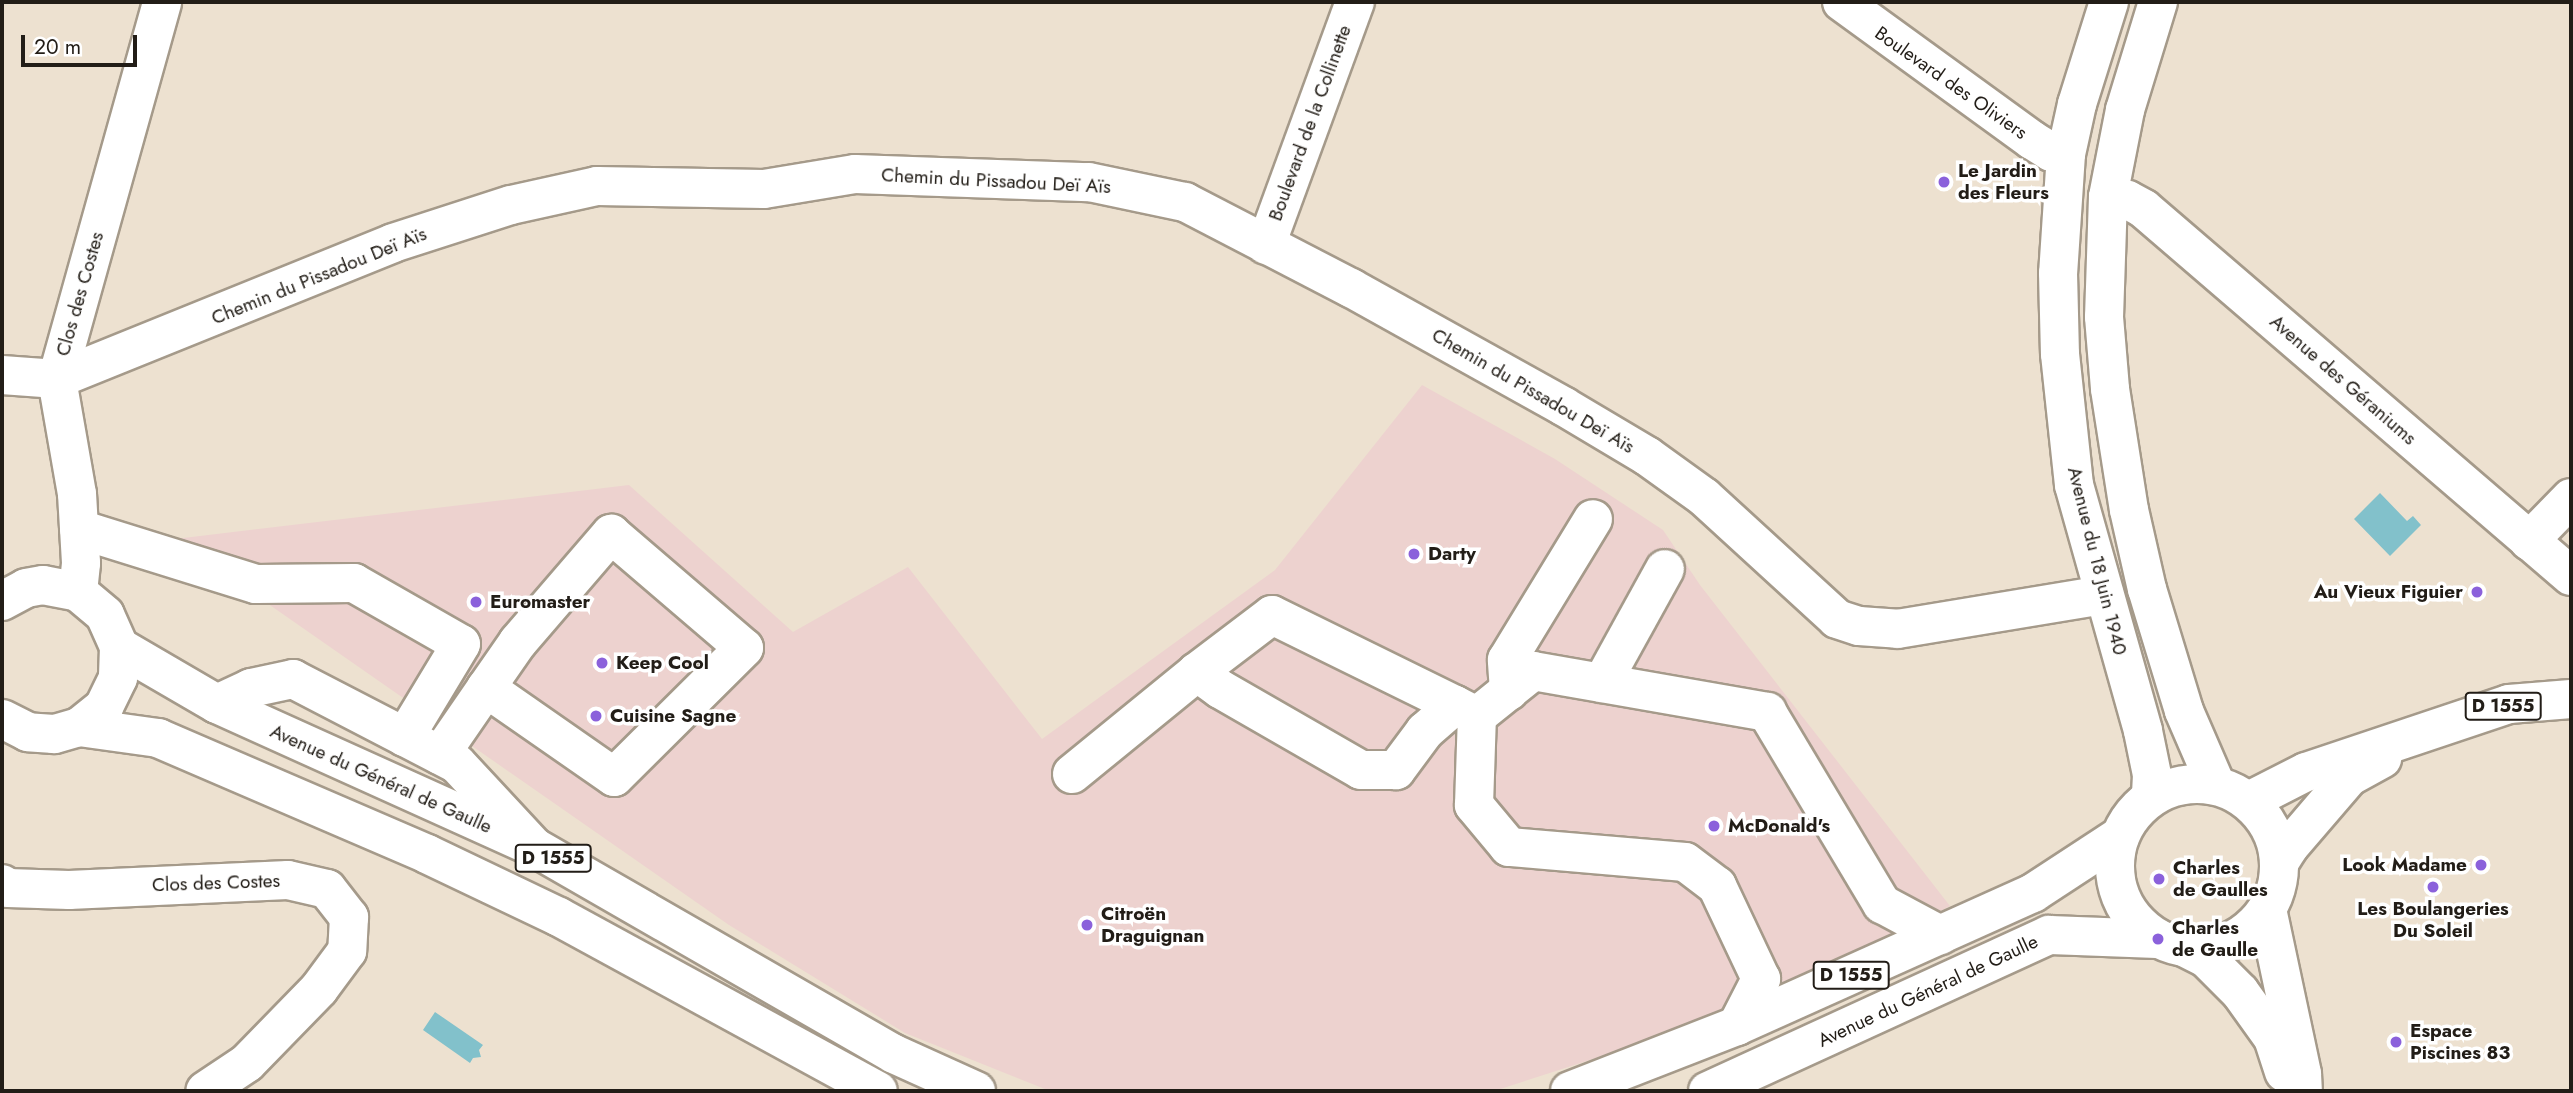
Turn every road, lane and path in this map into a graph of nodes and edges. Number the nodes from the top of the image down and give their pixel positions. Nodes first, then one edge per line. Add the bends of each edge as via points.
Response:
1 (162, 2) edge
2 (1354, 2) edge
3 (1842, 2) edge
4 (2109, 2) edge
5 (2158, 2) edge
6 (2066, 154) junction
7 (2108, 197) junction
8 (1266, 245) junction
9 (2, 375) edge
10 (57, 379) junction
11 (2571, 498) edge
12 (1593, 519) dead end
13 (79, 528) junction
14 (2529, 541) junction
15 (1665, 569) dead end
16 (2571, 576) edge
17 (10, 590) edge
18 (78, 592) junction
19 (2104, 595) junction
20 (119, 646) junction
21 (1197, 672) junction
22 (1602, 684) junction
23 (486, 688) junction
24 (1509, 691) junction
25 (2571, 699) edge
26 (217, 704) junction
27 (1466, 711) junction
28 (3, 723) edge
29 (79, 726) junction
30 (2439, 727) junction
31 (405, 737) junction
32 (440, 755) junction
33 (1072, 774) dead end
34 (2232, 793) junction
35 (2151, 797) junction
36 (2120, 836) junction
37 (534, 847) junction
38 (2279, 863) junction
39 (2, 884) edge
40 (2267, 909) junction
41 (1940, 935) junction
42 (2171, 943) junction
43 (1737, 1026) junction
44 (205, 1091) edge
45 (878, 1091) edge
46 (976, 1091) edge
47 (1570, 1091) edge
48 (1708, 1091) edge
49 (2290, 1091) edge
50 (2303, 1091) edge

1 - 10 street, Clos des Costes
2 - 8 street, Boulevard de la Collinette
3 - 6 street, Boulevard des Oliviers via 2032,140 2051,152
4 - 6 street, Avenue du 18 Juin 1940
5 - 7 street via 2125,110
6 - 19 street, Avenue du 18 Juin 1940 via 2058,273 2060,354 2074,485
7 - 14 street, Avenue des Géraniums via 2129,200 2144,209
7 - 34 street via 2104,317 2129,510 2147,589 2184,710
8 - 10 street, Chemin du Pissadou Deï Aïs via 1185,202 1089,183 855,174 764,189 597,187 511,205 393,243
8 - 19 street, Chemin du Pissadou Deï Aïs via 1422,327 1647,456 1704,497 1836,619 1898,629
9 - 10 street, Chemin du Pissadou Deï Aïs
10 - 13 street, Clos des Costes
11 - 14 street
12 - 24 street via 1507,660
13 - 18 street, Clos des Costes
13 - 31 street via 256,584 354,583 461,644
14 - 16 street, Avenue des Géraniums
15 - 22 street
17 - 18 street via 61,586
18 - 20 street via 105,615
19 - 35 street, Avenue du 18 Juin 1940 via 2143,731 2152,775
20 - 26 street, Avenue du Général de Gaulle / D 1555
20 - 29 street via 118,678 104,707
21 - 27 street via 1272,615
21 - 27 street via 1361,770 1396,770 1425,731
21 - 33 street
22 - 24 street via 1534,671
22 - 41 street via 1767,712 1882,904
23 - 23 street via 518,642 611,534 744,648 614,777
23 - 32 street
24 - 27 street
25 - 30 street, D 1555 via 2509,704
26 - 31 street via 251,688 293,680
26 - 37 street, Avenue du Général de Gaulle / D 1555
27 - 43 street via 1474,805 1509,847 1685,862 1717,886 1761,979
28 - 29 street via 29,733 54,734
29 - 45 street, D 1555 via 158,738 427,855 559,917
30 - 34 street, D 1555
30 - 38 street, D 1555 via 2348,777
31 - 32 street
32 - 37 street via 457,764
34 - 35 street via 2183,785
34 - 38 street via 2270,829
35 - 36 street
36 - 41 street, D 1555 via 2033,893
36 - 42 street via 2115,855 2119,894 2129,912
37 - 46 street, Avenue du Général de Gaulle / D 1555 via 894,1054
38 - 40 street
39 - 44 street, Clos des Costes via 69,890 288,880 327,889 349,917 347,951 319,989 247,1063
40 - 42 street via 2255,924 2231,940 2203,948
40 - 50 street
41 - 43 street, D 1555
42 - 48 street, Avenue du Général de Gaulle / D 1555 via 2049,935
42 - 49 street via 2207,958 2240,992 2273,1038
43 - 47 street, D 1555

